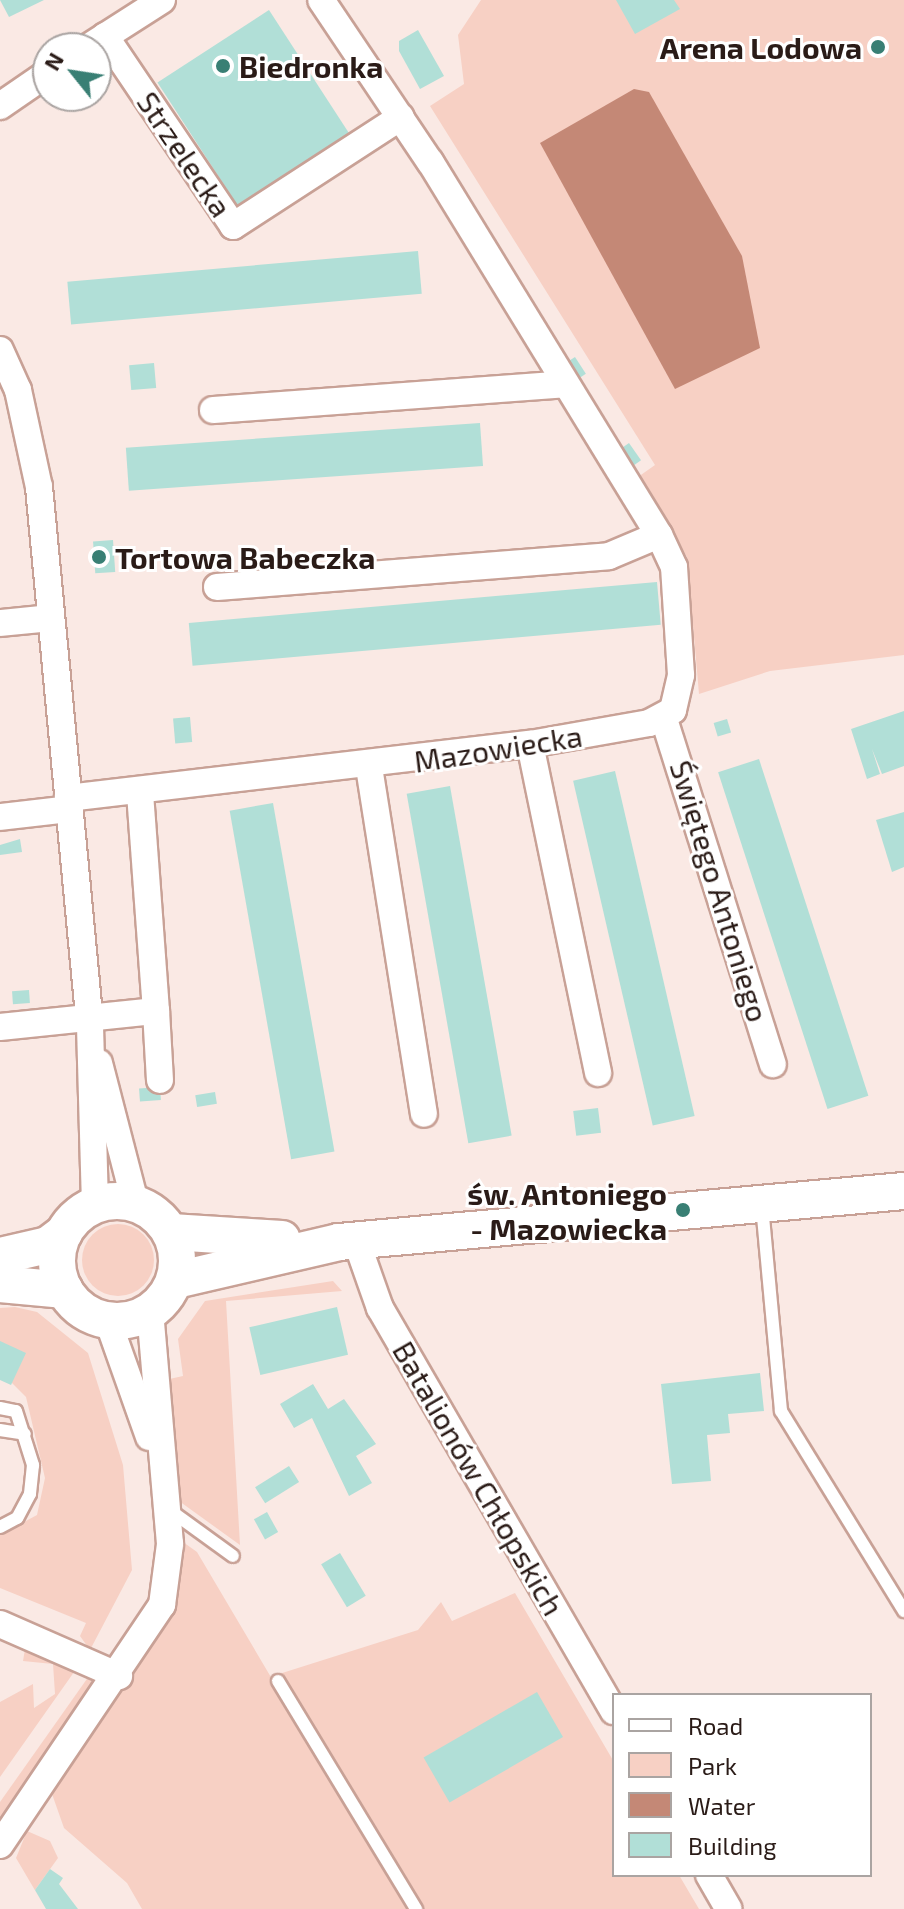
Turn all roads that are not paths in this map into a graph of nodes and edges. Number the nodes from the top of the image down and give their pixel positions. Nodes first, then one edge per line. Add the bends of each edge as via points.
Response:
1 (162, 0) edge
2 (321, 0) edge
3 (112, 32) edge
4 (112, 63) edge
5 (32, 84) edge
6 (0, 106) edge
7 (401, 117) junction
8 (2, 357) edge
9 (565, 384) junction
10 (213, 410) dead end
11 (659, 535) junction
12 (217, 587) dead end
13 (51, 618) junction
14 (0, 623) edge
15 (664, 719) junction
16 (530, 744) junction
17 (369, 767) junction
18 (140, 792) junction
19 (68, 803) junction
20 (0, 817) edge
21 (156, 1011) junction
22 (90, 1021) junction
23 (0, 1027) edge
24 (773, 1064) dead end
25 (598, 1073) dead end
26 (160, 1080) dead end
27 (424, 1114) dead end
28 (904, 1191) edge
29 (135, 1202) junction
30 (762, 1203) junction
31 (95, 1204) junction
32 (171, 1232) junction
33 (64, 1233) junction
34 (348, 1241) junction
35 (0, 1256) edge
36 (176, 1280) junction
37 (0, 1284) edge
38 (65, 1290) junction
39 (150, 1311) junction
40 (108, 1321) junction
41 (0, 1398) edge
42 (0, 1408) edge
43 (16, 1411) junction
44 (0, 1430) edge
45 (25, 1434) junction
46 (160, 1467) junction
47 (165, 1507) junction
48 (0, 1527) edge
49 (233, 1556) dead end
50 (904, 1611) edge
51 (0, 1624) edge
52 (119, 1676) junction
53 (278, 1681) dead end
54 (612, 1708) edge
55 (0, 1845) edge
56 (710, 1877) edge
57 (416, 1909) edge
58 (729, 1909) edge

1 - 3 street, Strzelecka
2 - 7 street
4 - 7 street, Strzelecka via 233,226
5 - 6 street
7 - 9 street
8 - 13 street via 39,487
9 - 10 street
9 - 11 street
11 - 12 street via 609,556
11 - 15 street via 674,567 681,675 673,710
13 - 14 street
13 - 19 street
15 - 16 street, Mazowiecka
15 - 24 street, Świętego Antoniego
16 - 17 street, Mazowiecka
16 - 25 street
17 - 18 street, Mazowiecka
17 - 27 street
18 - 19 street, Mazowiecka
18 - 21 street
19 - 20 street, Mazowiecka
19 - 22 street
21 - 22 street
21 - 26 street
22 - 23 street
22 - 29 street
22 - 31 street
28 - 30 street
29 - 31 street
29 - 32 street
30 - 34 street
30 - 50 lane via 781,1411
31 - 33 street
32 - 34 street
32 - 36 street
33 - 35 street via 48,1245
33 - 38 street via 57,1269
34 - 36 street
34 - 54 street, Batalionów Chłopskich via 380,1308
36 - 39 street
37 - 38 street
38 - 40 street
39 - 40 street
39 - 46 street
40 - 46 street
41 - 43 lane
42 - 43 lane
43 - 45 lane
44 - 45 lane
45 - 48 lane via 30,1494 17,1518
46 - 47 street
47 - 49 lane
47 - 52 street via 169,1574 162,1605
51 - 52 street
52 - 55 street
53 - 57 lane
56 - 58 street

